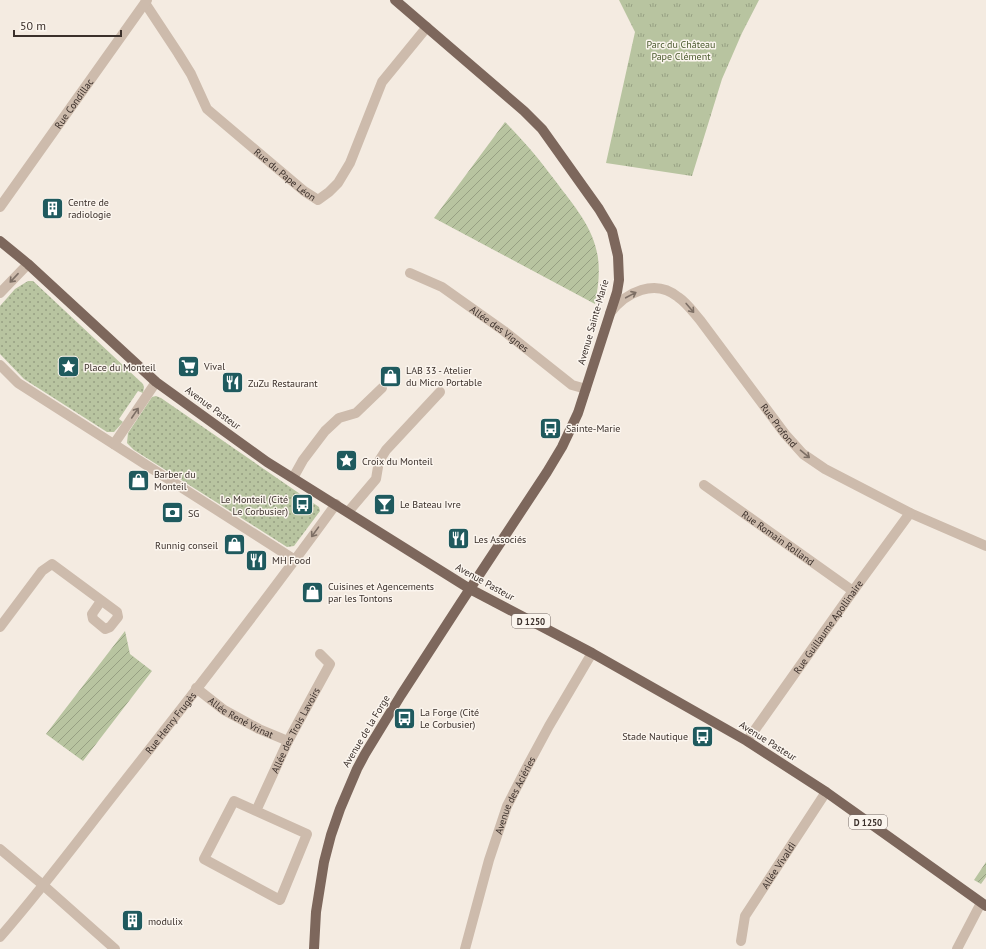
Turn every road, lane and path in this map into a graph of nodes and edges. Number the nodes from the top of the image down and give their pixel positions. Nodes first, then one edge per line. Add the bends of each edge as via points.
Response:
1 (395, 0) edge
2 (146, 2) edge
3 (427, 27) junction
4 (0, 207) edge
5 (0, 241) edge
6 (28, 264) junction
7 (410, 273) dead end
8 (0, 293) edge
9 (610, 313) junction
10 (0, 365) edge
11 (156, 382) junction
12 (382, 388) dead end
13 (586, 389) junction
14 (440, 392) dead end
15 (114, 444) junction
16 (293, 478) junction
17 (704, 485) dead end
18 (336, 504) junction
19 (348, 512) junction
20 (910, 513) junction
21 (986, 546) edge
22 (295, 560) junction
23 (470, 589) junction
24 (853, 591) junction
25 (101, 601) dead end
26 (0, 627) edge
27 (592, 653) junction
28 (320, 654) dead end
29 (196, 688) junction
30 (288, 741) junction
31 (747, 741) junction
32 (826, 792) junction
33 (256, 811) junction
34 (0, 849) edge
35 (43, 885) junction
36 (984, 904) edge
37 (0, 937) edge
38 (741, 941) dead end
39 (115, 949) edge
40 (314, 949) edge
41 (465, 949) edge
42 (957, 949) edge

1 - 3 main road, Avenue Sainte-Marie
2 - 3 street, Rue du Pape Léon via 191,74 207,109 318,200 338,183 350,163 382,82
2 - 4 street, Rue Condillac
3 - 9 main road, Avenue Sainte-Marie via 542,129 599,209 612,231 618,256 619,280
5 - 6 main road, Avenue Pasteur / D 1250
6 -> 8 street
6 - 11 main road, Avenue Pasteur / D 1250
7 - 13 street, Allée des Vignes via 442,287 504,331 572,385
9 - 13 main road, Avenue Sainte-Marie
9 -> 20 street, Rue Profond via 626,297 645,289 664,289 678,296 700,320 785,434 804,454 825,469
10 - 15 street via 18,383
15 -> 11 street
11 - 16 main road, Avenue Pasteur / D 1250
12 - 16 street via 356,413 339,418 325,431
13 - 23 main road, Avenue Sainte-Marie via 578,413 555,460
14 - 19 street via 386,450 379,461 376,479
15 - 22 street
16 - 18 main road, Avenue Pasteur / D 1250
17 - 24 street, Rue Romain Rolland
18 - 19 main road, Avenue Pasteur / D 1250
18 -> 22 street, Rue Henry Frugès
19 - 23 main road, Avenue Pasteur / D 1250
20 - 21 street, Rue Profond
20 - 24 street, Rue Guillaume Apollinaire
22 - 29 street, Rue Henry Frugès
23 - 27 main road, Avenue Pasteur / D 1250
23 - 40 main road, Avenue de la Forge via 365,754 350,784 324,862 316,912
24 - 31 street, Rue Guillaume Apollinaire
25 - 26 street via 52,564 42,571
27 - 31 main road, Avenue Pasteur / D 1250
27 - 41 street, Avenue des Aciéries via 549,726 507,806 489,860
28 - 30 street, Allée des Trois Lavoirs via 330,664
29 - 30 street, Allée René Vrinat via 224,710 259,730
29 - 35 street, Rue Henry Frugès
30 - 33 street, Allée des Trois Lavoirs
31 - 32 main road, Avenue Pasteur / D 1250
32 - 36 main road, Avenue Pasteur / D 1250
32 - 38 street, Allée Vivaldi via 745,916
33 - 33 street via 307,834 280,900 204,859 234,801
34 - 35 street
35 - 37 street, Rue Henry Frugès
35 - 39 street
36 - 42 street

